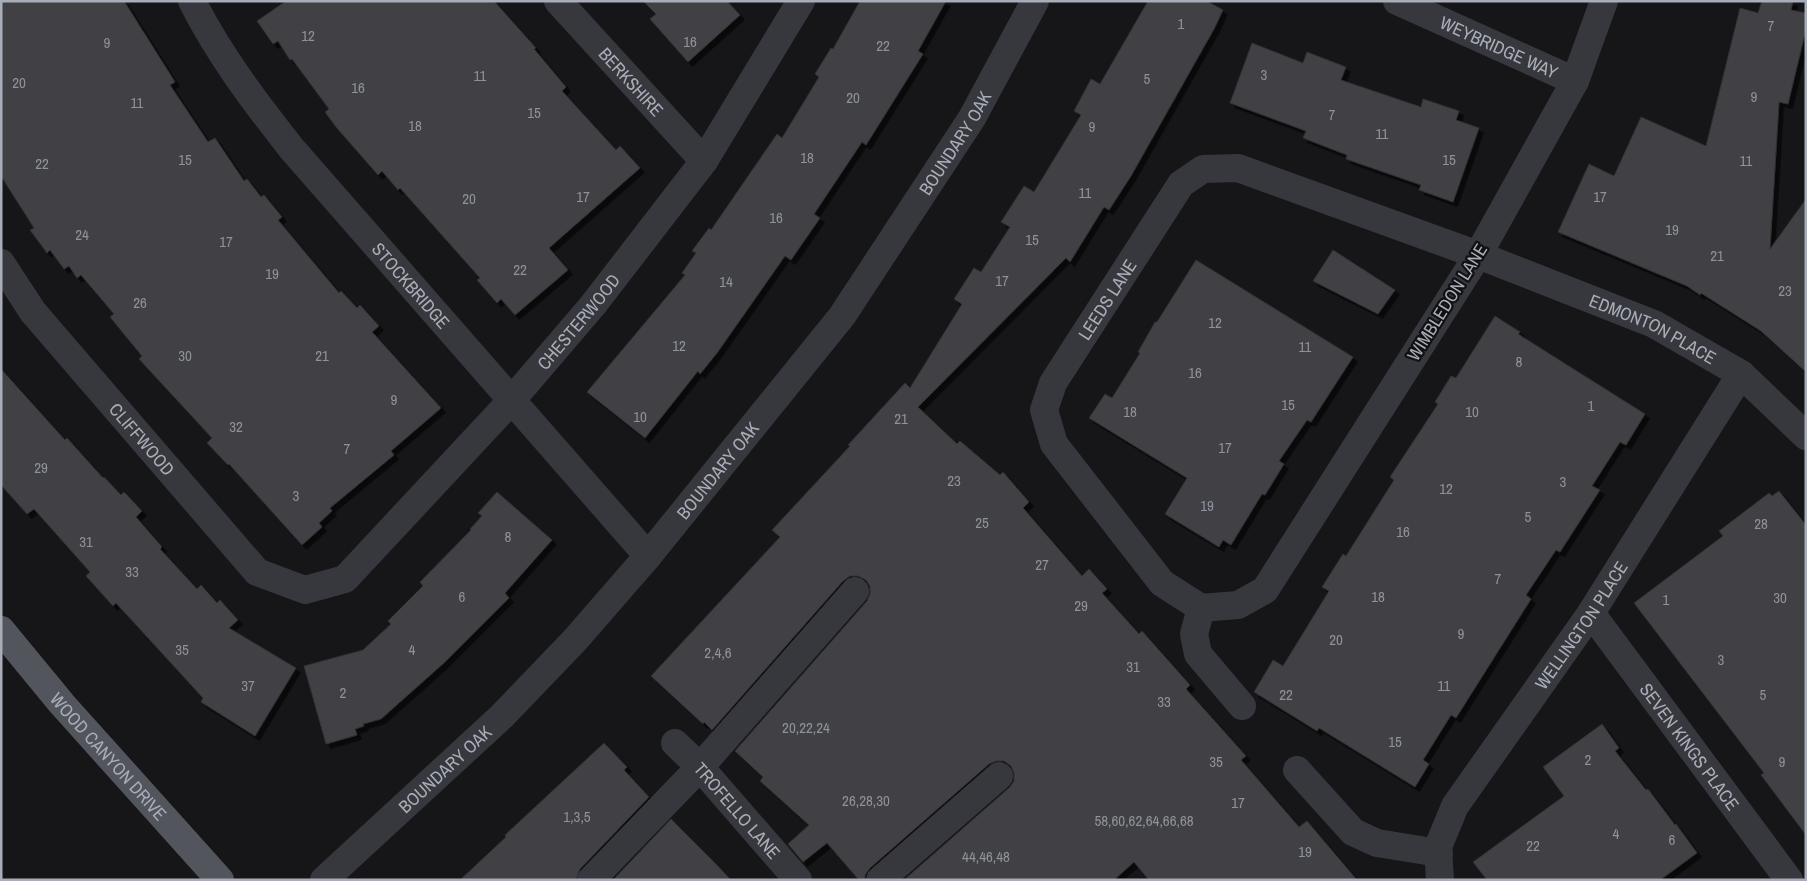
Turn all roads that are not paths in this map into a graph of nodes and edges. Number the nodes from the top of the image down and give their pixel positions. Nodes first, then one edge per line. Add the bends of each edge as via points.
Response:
1 (192, 1) edge
2 (558, 1) edge
3 (801, 1) edge
4 (1035, 1) edge
5 (1397, 1) edge
6 (1604, 1) edge
7 (1575, 81) junction
8 (704, 161) junction
9 (1478, 255) junction
10 (1, 263) edge
11 (1741, 374) junction
12 (510, 400) junction
13 (1806, 436) edge
14 (648, 556) junction
15 (305, 590) joint
16 (855, 591) dead end
17 (1201, 608) junction
18 (1591, 613) junction
19 (1, 630) edge
20 (1242, 706) dead end
21 (675, 743) dead end
22 (700, 767) junction
23 (1297, 770) dead end
24 (999, 776) dead end
25 (1439, 853) junction
26 (220, 880) edge
27 (324, 880) edge
28 (591, 880) edge
29 (798, 880) edge
30 (880, 880) edge
31 (1440, 880) edge
32 (1788, 880) edge

1 - 12 street, STOCKBRIDGE via 205,28 243,87 292,149
2 - 8 street, BERKSHIRE
3 - 8 street, CHESTERWOOD
4 - 14 street, BOUNDARY OAK via 972,118 842,316
5 - 7 street, WEYBRIDGE WAY
6 - 7 street, WIMBLEDON LANE
7 - 9 street, WIMBLEDON LANE
8 - 12 street, CHESTERWOOD via 593,305
9 - 11 street, EDMONTON PLACE via 1654,324
9 - 17 street, WIMBLEDON LANE via 1265,590 1238,605
9 - 17 street, LEEDS LANE via 1238,168 1203,170 1181,184 1053,383 1044,410 1054,444 1162,583
10 - 15 street, CLIFFWOOD via 33,312 257,572
11 - 13 street, EDMONTON PLACE
11 - 18 street, WELLINGTON PLACE
12 - 14 street, STOCKBRIDGE
12 - 15 street, CHESTERWOOD via 345,579
14 - 27 street, BOUNDARY OAK via 575,640 502,716
16 - 22 street
17 - 20 street via 1194,634 1198,654
18 - 25 street, WELLINGTON PLACE via 1455,806 1438,847
18 - 32 street, SEVEN KINGS PLACE
19 - 26 main road, WOOD CANYON DRIVE via 62,704
21 - 22 street, TROFELLO LANE
22 - 28 street
22 - 29 street, TROFELLO LANE
23 - 25 street via 1353,832 1377,843
24 - 30 street
25 - 31 street, WELLINGTON PLACE

